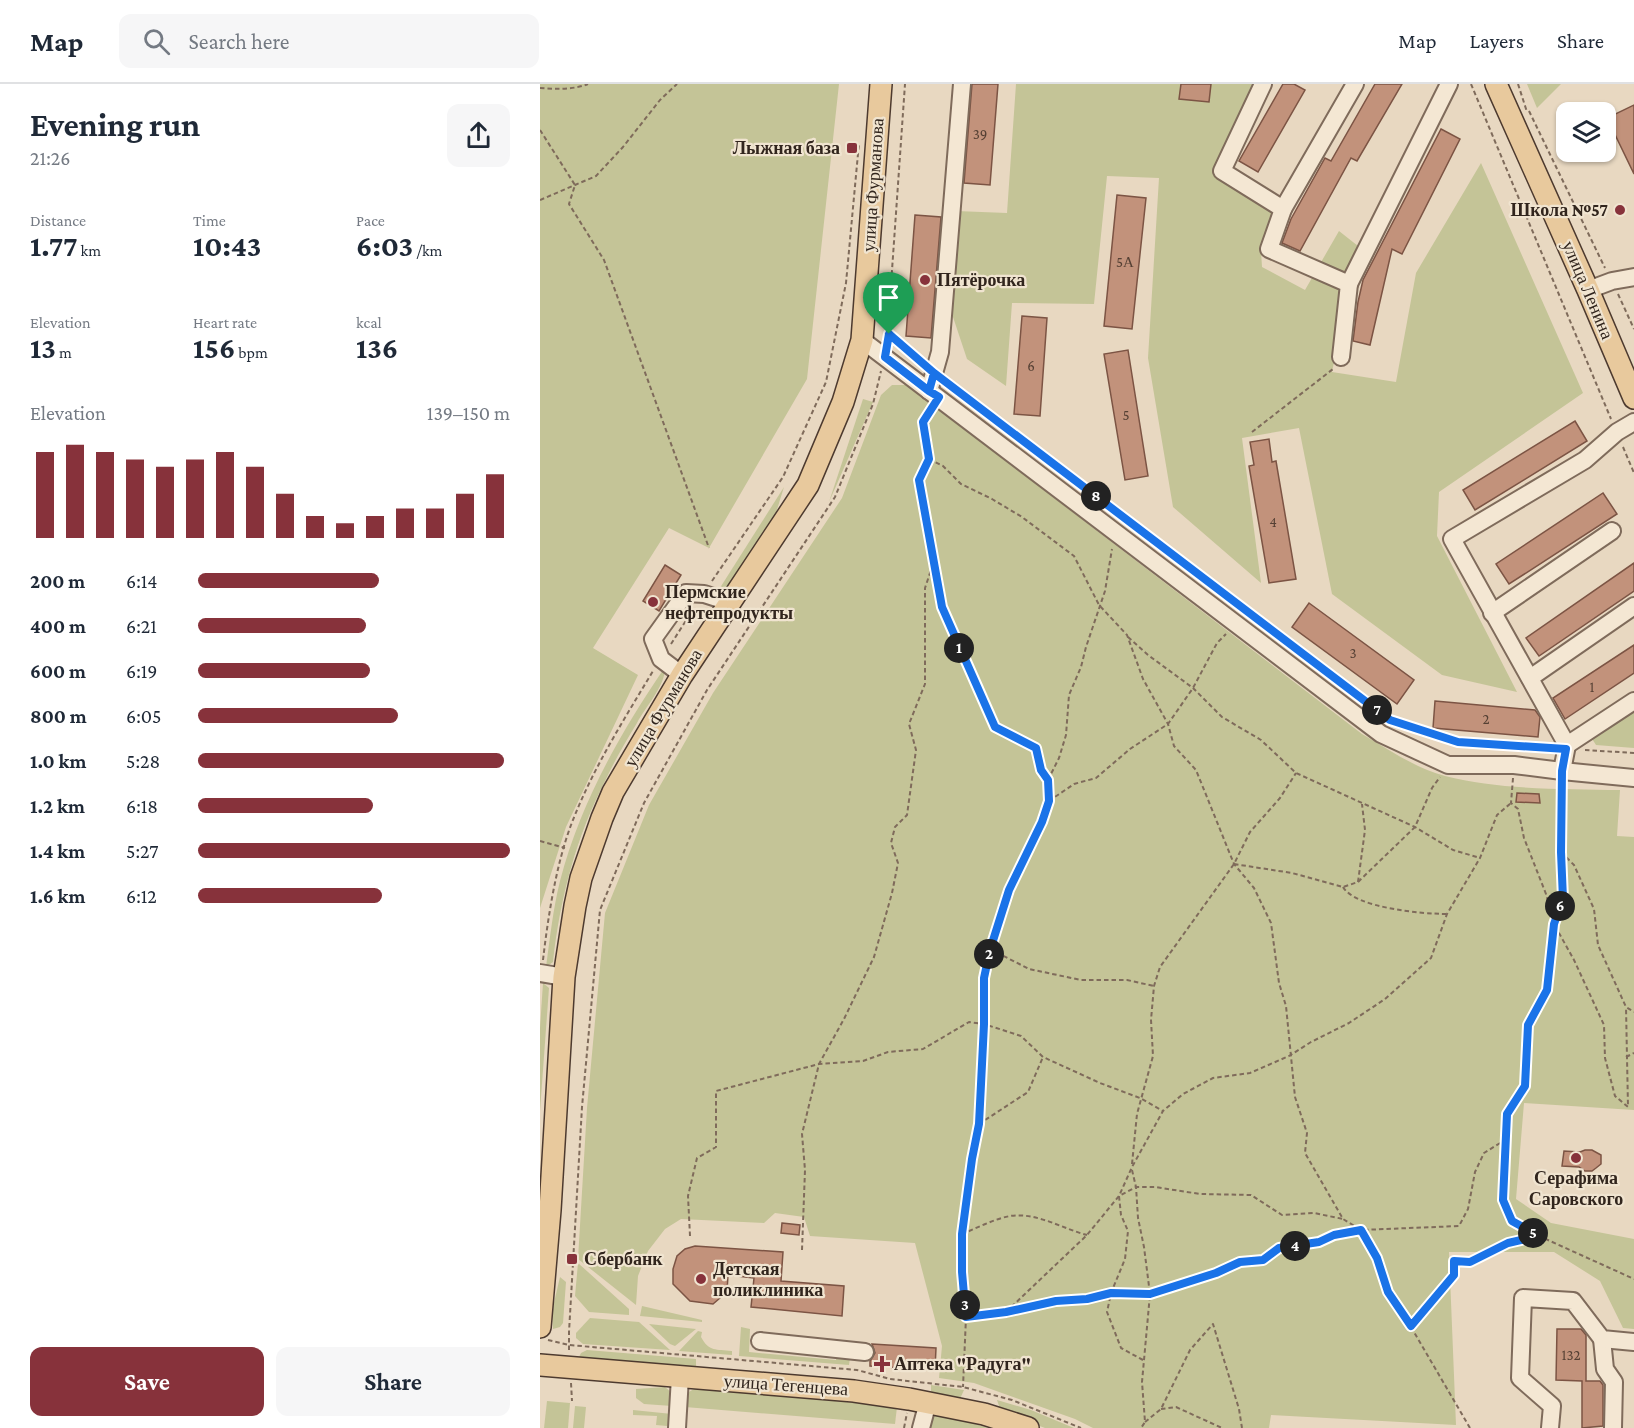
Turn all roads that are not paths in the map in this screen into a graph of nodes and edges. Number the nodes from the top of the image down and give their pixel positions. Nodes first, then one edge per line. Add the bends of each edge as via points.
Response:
1 (881, 84) edge
2 (962, 84) edge
3 (1263, 84) edge
4 (1354, 84) edge
5 (1449, 84) edge
6 (1496, 84) edge
7 (1283, 209) junction
8 (1634, 277) edge
9 (1349, 284) junction
10 (1588, 290) junction
11 (862, 340) junction
12 (1338, 362) road end
13 (934, 394) junction
14 (1634, 398) edge
15 (1634, 422) edge
16 (1612, 531) dead end
17 (729, 602) junction
18 (1634, 606) edge
19 (1492, 612) junction
20 (682, 675) junction
21 (1530, 678) junction
22 (1634, 701) edge
23 (1567, 747) junction
24 (1562, 771) junction
25 (1634, 778) edge
26 (541, 973) edge
27 (564, 977) junction
28 (545, 1210) edge
29 (540, 1327) edge
30 (1602, 1339) junction
31 (759, 1341) dead end
32 (1634, 1342) edge
33 (865, 1352) dead end
34 (540, 1365) edge
35 (680, 1377) junction
36 (928, 1402) junction
37 (677, 1428) edge
38 (921, 1428) edge
39 (1028, 1428) edge
40 (1550, 1428) edge
41 (1613, 1428) edge

1 - 11 main road, улица Фурманова
2 - 13 street
3 - 7 street via 1222,171
4 - 7 street
5 - 9 street
6 - 10 main road, улица Ленина
7 - 9 street via 1269,249
8 - 10 street
9 - 12 street
10 - 14 main road, улица Ленина
11 - 13 street
11 - 17 main road, улица Фурманова via 843,402 808,485
13 - 24 street via 1381,734 1448,765 1514,765
15 - 19 street via 1586,459 1452,539
16 - 19 street
17 - 20 main road, улица Фурманова
17 - 20 street via 686,593 653,639 661,659
18 - 21 street
19 - 21 street
20 - 27 main road, улица Фурманова via 613,792 602,818 574,906
21 - 23 street
22 - 23 street
23 - 24 street
24 - 25 street
26 - 27 street
27 - 28 main road, улица Фурманова
28 - 29 main road, улица Фурманова
30 - 32 street
30 - 40 street via 1573,1301 1523,1298 1520,1378 1552,1406
30 - 41 street via 1605,1369 1614,1382
31 - 33 street
34 - 35 main road, улица Тегенцева
35 - 36 main road, улица Тегенцева via 854,1391
35 - 37 street
36 - 38 street
36 - 39 main road, улица Тегенцева

